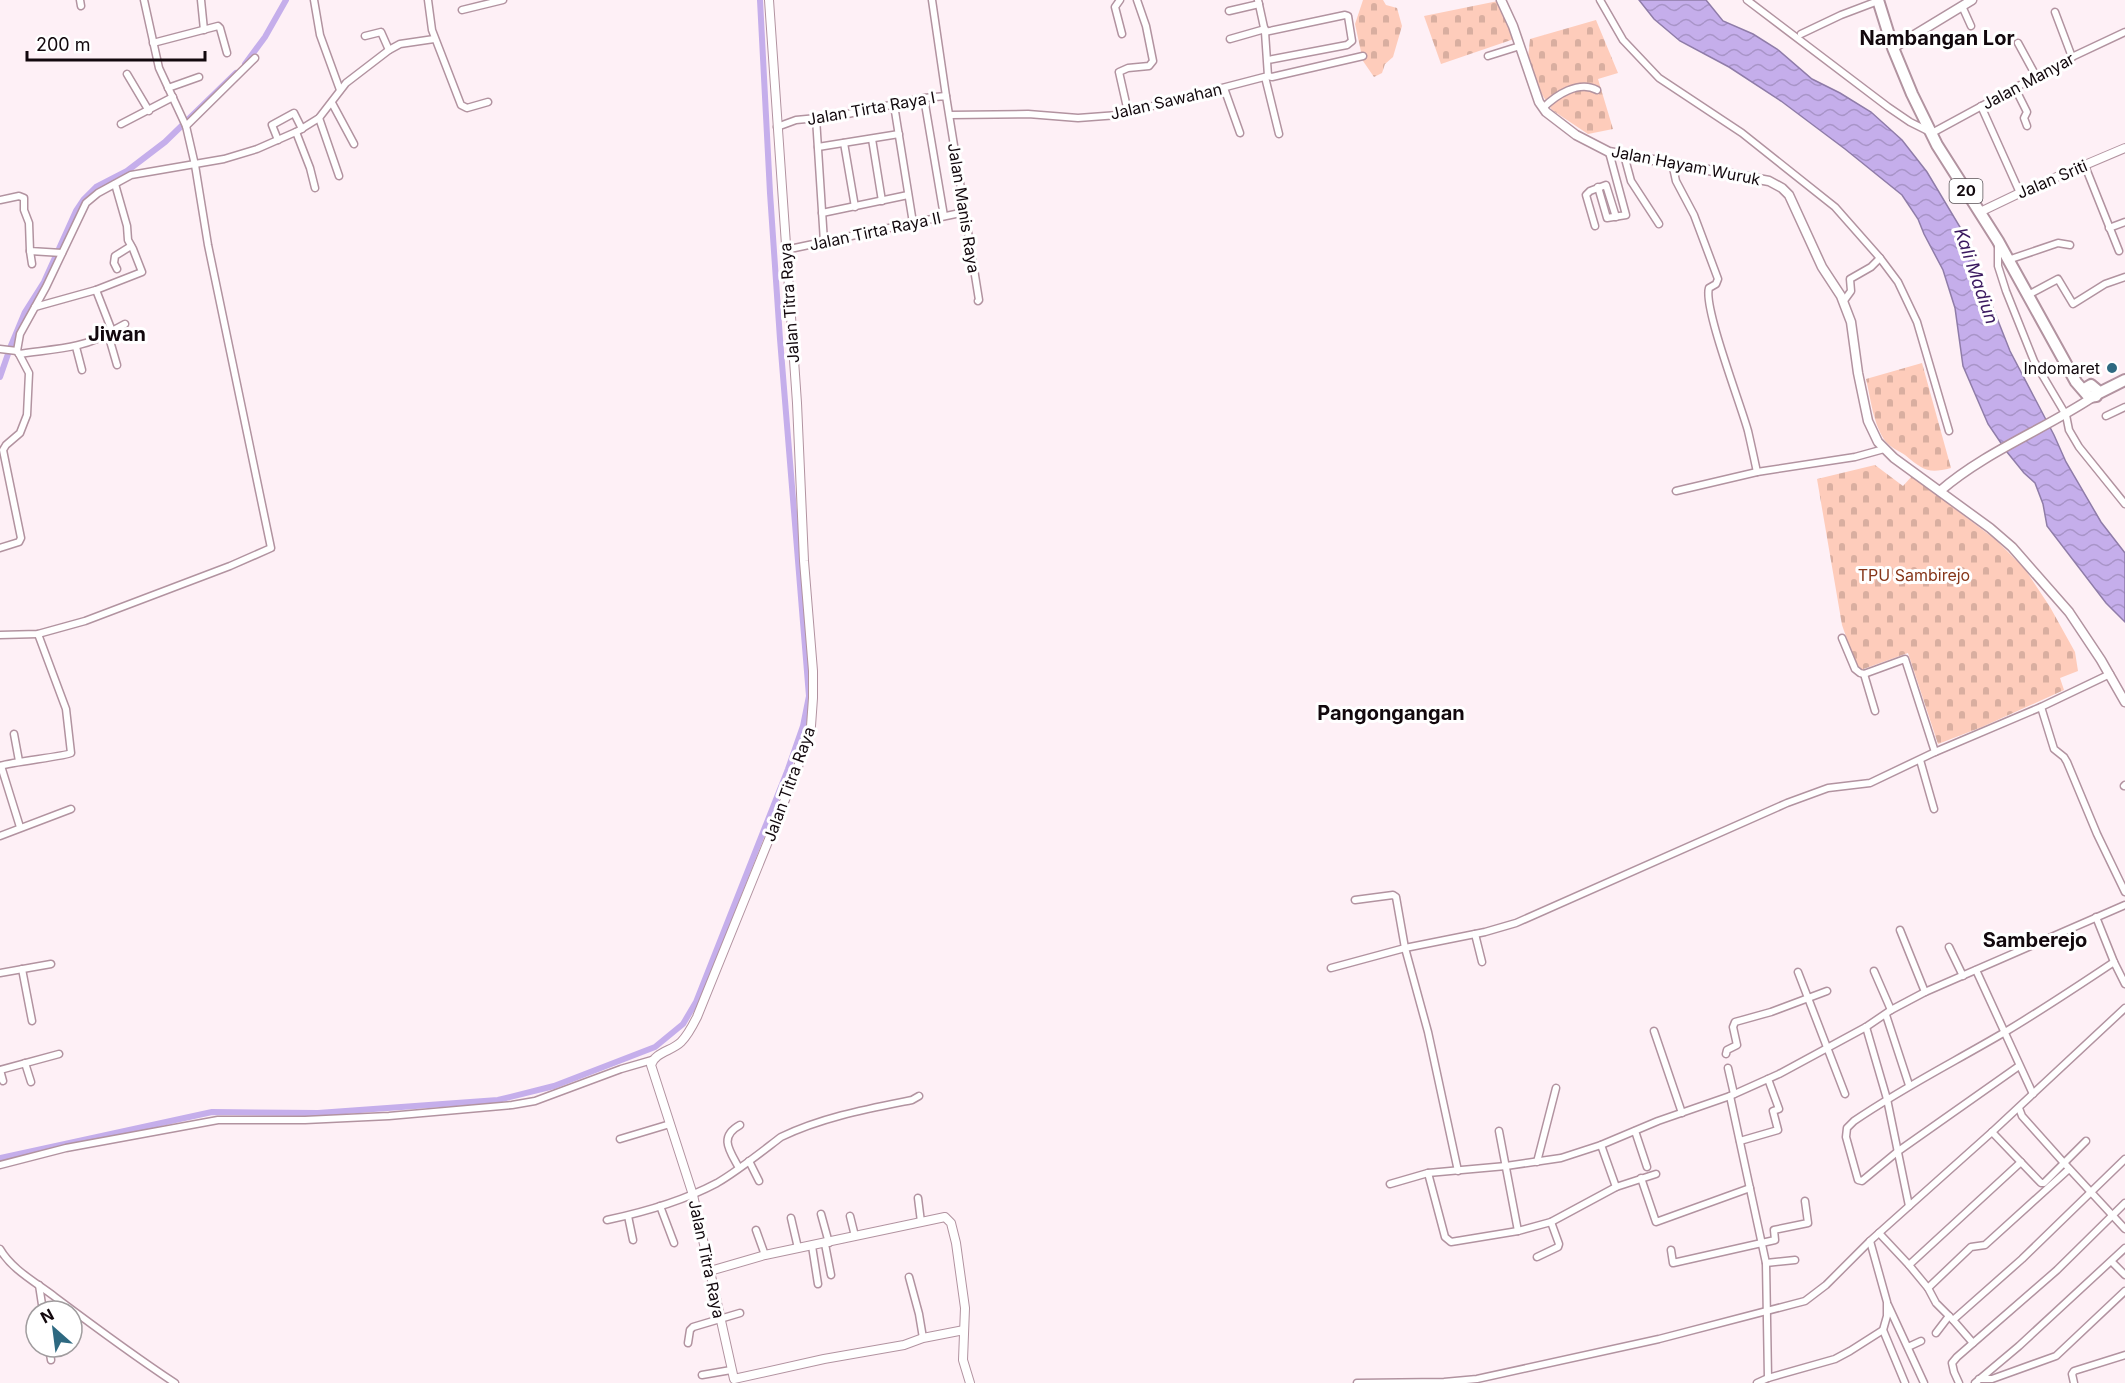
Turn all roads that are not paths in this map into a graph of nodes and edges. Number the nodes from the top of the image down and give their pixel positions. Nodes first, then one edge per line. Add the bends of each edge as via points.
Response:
1 (144, 0) edge
2 (201, 0) edge
3 (314, 0) edge
4 (428, 0) edge
5 (503, 0) edge
6 (769, 0) edge
7 (933, 0) edge
8 (1120, 0) edge
9 (1137, 0) edge
10 (1501, 0) edge
11 (1600, 0) edge
12 (1747, 0) edge
13 (1878, 1) edge
14 (1259, 2) edge
15 (1968, 2) edge
16 (462, 10) dead end
17 (1229, 11) dead end
18 (2055, 12) dead end
19 (1971, 26) dead end
20 (204, 30) junction
21 (1265, 30) junction
22 (2125, 32) edge
23 (1122, 34) dead end
24 (1801, 34) dead end
25 (365, 36) dead end
26 (434, 39) junction
27 (1230, 39) dead end
28 (153, 43) junction
29 (2018, 43) dead end
30 (1520, 46) junction
31 (1893, 48) junction
32 (388, 50) junction
33 (227, 53) dead end
34 (1363, 56) dead end
35 (1488, 56) dead end
36 (2072, 57) junction
37 (255, 58) dead end
38 (1268, 60) junction
39 (127, 74) dead end
40 (1267, 76) junction
41 (2036, 76) junction
42 (199, 77) dead end
43 (168, 88) junction
44 (1224, 88) junction
45 (2014, 88) junction
46 (340, 90) junction
47 (1598, 90) dead end
48 (946, 96) junction
49 (173, 98) junction
50 (924, 98) junction
51 (488, 102) dead end
52 (332, 103) junction
53 (894, 105) junction
54 (1981, 106) junction
55 (1543, 108) junction
56 (149, 111) junction
57 (1128, 112) junction
58 (950, 115) junction
59 (319, 118) junction
60 (816, 118) junction
61 (121, 124) dead end
62 (185, 125) junction
63 (2027, 126) dead end
64 (777, 127) junction
65 (299, 130) junction
66 (1240, 133) dead end
67 (1932, 133) junction
68 (899, 134) junction
69 (1279, 134) dead end
70 (872, 139) junction
71 (279, 140) junction
72 (844, 143) junction
73 (354, 144) dead end
74 (818, 147) junction
75 (2125, 148) edge
76 (1609, 152) junction
77 (1624, 155) junction
78 (1672, 163) junction
79 (195, 165) junction
80 (2085, 166) junction
81 (339, 176) dead end
82 (1617, 181) junction
83 (115, 184) junction
84 (1606, 185) junction
85 (315, 188) dead end
86 (1598, 188) junction
87 (2020, 193) junction
88 (908, 195) junction
89 (1622, 198) junction
90 (0, 200) edge
91 (882, 201) junction
92 (1611, 201) junction
93 (1602, 203) junction
94 (855, 207) junction
95 (964, 212) junction
96 (1980, 212) junction
97 (822, 213) junction
98 (944, 216) junction
99 (1616, 218) junction
100 (2125, 222) edge
101 (913, 223) junction
102 (1659, 224) dead end
103 (1595, 226) dead end
104 (2109, 228) junction
105 (1998, 241) junction
106 (824, 242) junction
107 (2070, 245) dead end
108 (131, 246) junction
109 (785, 250) junction
110 (2119, 251) dead end
111 (30, 252) junction
112 (62, 253) junction
113 (1880, 258) junction
114 (2008, 260) junction
115 (32, 264) dead end
116 (117, 269) dead end
117 (2125, 278) edge
118 (96, 290) junction
119 (2028, 295) junction
120 (978, 302) dead end
121 (1844, 302) junction
122 (35, 307) junction
123 (125, 324) dead end
124 (110, 333) junction
125 (76, 347) junction
126 (0, 349) edge
127 (18, 353) junction
128 (117, 365) dead end
129 (82, 370) dead end
130 (2125, 378) edge
131 (2092, 392) junction
132 (2125, 407) edge
133 (2063, 415) junction
134 (2106, 416) dead end
135 (1949, 431) dead end
136 (1884, 449) junction
137 (1757, 472) junction
138 (1676, 491) dead end
139 (1940, 491) junction
140 (2125, 504) edge
141 (0, 548) edge
142 (0, 634) edge
143 (38, 634) junction
144 (1842, 638) dead end
145 (1864, 674) junction
146 (2110, 674) junction
147 (2125, 702) edge
148 (2041, 707) junction
149 (1875, 711) dead end
150 (14, 734) dead end
151 (1935, 752) junction
152 (1920, 759) junction
153 (19, 761) junction
154 (0, 766) edge
155 (71, 809) dead end
156 (1934, 809) dead end
157 (20, 827) junction
158 (0, 836) edge
159 (2125, 892) edge
160 (1354, 900) dead end
161 (2125, 905) edge
162 (2096, 917) junction
163 (1900, 930) dead end
164 (1475, 934) junction
165 (1949, 947) dead end
166 (1405, 948) junction
167 (2114, 962) junction
168 (1482, 963) dead end
169 (51, 964) dead end
170 (1330, 968) dead end
171 (22, 969) junction
172 (1976, 970) junction
173 (1874, 971) dead end
174 (1798, 972) dead end
175 (0, 973) edge
176 (1963, 976) junction
177 (2125, 984) edge
178 (1827, 991) dead end
179 (1925, 992) junction
180 (1808, 999) junction
181 (2125, 1008) edge
182 (1888, 1012) junction
183 (32, 1022) dead end
184 (1866, 1027) junction
185 (1654, 1032) dead end
186 (2004, 1032) junction
187 (1829, 1047) junction
188 (59, 1054) dead end
189 (1726, 1054) dead end
190 (652, 1060) junction
191 (25, 1063) junction
192 (2019, 1066) junction
193 (1728, 1068) dead end
194 (0, 1070) edge
195 (1768, 1078) junction
196 (3, 1081) dead end
197 (31, 1082) dead end
198 (1909, 1084) junction
199 (1556, 1088) dead end
200 (1845, 1094) dead end
201 (2033, 1094) junction
202 (1732, 1095) junction
203 (919, 1096) dead end
204 (1887, 1099) junction
205 (2019, 1108) junction
206 (1682, 1113) junction
207 (670, 1124) junction
208 (740, 1125) dead end
209 (1499, 1131) dead end
210 (1635, 1131) junction
211 (1992, 1132) junction
212 (620, 1139) dead end
213 (2086, 1140) dead end
214 (1740, 1142) junction
215 (1601, 1145) junction
216 (1898, 1152) junction
217 (2125, 1159) edge
218 (749, 1161) junction
219 (1536, 1162) junction
220 (2021, 1162) junction
221 (2064, 1164) junction
222 (0, 1165) edge
223 (1506, 1166) junction
224 (1647, 1167) dead end
225 (739, 1168) junction
226 (2069, 1169) junction
227 (1458, 1171) junction
228 (1428, 1173) junction
229 (1656, 1174) dead end
230 (1641, 1178) junction
231 (759, 1181) dead end
232 (1390, 1184) dead end
233 (1616, 1187) junction
234 (1750, 1188) junction
235 (2091, 1190) junction
236 (693, 1195) junction
237 (918, 1198) dead end
238 (1805, 1201) dead end
239 (2125, 1203) edge
240 (660, 1206) junction
241 (1909, 1206) junction
242 (820, 1214) dead end
243 (2112, 1215) junction
244 (627, 1216) junction
245 (850, 1216) dead end
246 (791, 1218) dead end
247 (607, 1220) dead end
248 (921, 1222) junction
249 (1551, 1222) junction
250 (2125, 1229) edge
251 (756, 1230) dead end
252 (1518, 1231) junction
253 (1879, 1233) junction
254 (855, 1236) junction
255 (633, 1240) dead end
256 (1870, 1241) junction
257 (1762, 1242) junction
258 (674, 1243) dead end
259 (827, 1243) junction
260 (812, 1246) junction
261 (798, 1248) junction
262 (2125, 1248) edge
263 (0, 1250) edge
264 (1671, 1250) dead end
265 (765, 1255) junction
266 (1537, 1257) dead end
267 (1795, 1260) dead end
268 (2112, 1262) junction
269 (1766, 1263) junction
270 (1909, 1265) junction
271 (710, 1272) junction
272 (831, 1275) dead end
273 (2125, 1275) edge
274 (909, 1277) dead end
275 (818, 1284) dead end
276 (39, 1285) junction
277 (1928, 1288) junction
278 (2125, 1291) edge
279 (42, 1299) edge
280 (1887, 1302) junction
281 (1767, 1312) junction
282 (740, 1313) dead end
283 (1951, 1318) junction
284 (720, 1320) junction
285 (964, 1330) junction
286 (1882, 1330) junction
287 (1936, 1333) dead end
288 (922, 1338) junction
289 (1921, 1341) dead end
290 (688, 1343) dead end
291 (1972, 1343) junction
292 (1908, 1347) junction
293 (2125, 1355) edge
294 (731, 1370) junction
295 (702, 1375) dead end
296 (1768, 1378) junction
297 (734, 1381) edge
298 (1977, 1381) edge
299 (175, 1383) edge
300 (970, 1383) edge
301 (1357, 1383) edge
302 (1757, 1383) edge
303 (1905, 1383) edge
304 (1924, 1383) edge
305 (1959, 1383) edge
306 (2074, 1383) edge

1 - 28 street
2 - 20 street
3 - 46 street via 320,35
4 - 26 street
5 - 16 street
6 - 64 street, Jalan Titra Raya
7 - 48 street
8 - 23 street via 1115,6
9 - 57 street via 1153,61 1149,66 1119,72
10 - 30 main road, Jalan Hayam Wuruk
11 - 113 street via 1623,40 1659,78 1742,133 1835,207
12 - 67 street via 1888,107
13 - 24 street
13 - 31 highway, 20
14 - 17 street
14 - 21 street
15 - 19 street
15 - 31 main road
18 - 36 street
20 - 28 street
20 - 33 street via 220,27
21 - 27 street
21 - 38 street
21 - 38 street via 1345,15 1352,41
22 - 36 street, Jalan Manyar
25 - 32 street via 381,32
26 - 32 street via 400,44
26 - 51 street via 461,105 467,108
28 - 43 street
29 - 41 street
30 - 35 street
30 - 55 main road, Jalan Hayam Wuruk
31 - 67 highway, 20
32 - 46 street
34 - 40 street, Jalan Sawahan
36 - 41 street, Jalan Manyar
37 - 62 street
38 - 40 street
39 - 56 street
40 - 44 street, Jalan Sawahan
40 - 69 street
41 - 45 street, Jalan Manyar
42 - 43 street
43 - 49 street
44 - 57 street, Jalan Sawahan
44 - 66 street
45 - 54 street, Jalan Manyar
45 - 63 street via 2027,113
46 - 52 street
47 - 55 street via 1584,85 1563,93
48 - 50 street, Jalan Tirta Raya I
48 - 58 street, Jalan Tirta Raya I
49 - 56 street
49 - 62 street
50 - 53 street, Jalan Tirta Raya I
50 - 98 street
52 - 59 street
52 - 73 street
53 - 60 street, Jalan Tirta Raya I
53 - 68 street
54 - 67 street, Jalan Manyar
54 - 87 street
55 - 76 main road, Jalan Hayam Wuruk via 1576,135
56 - 61 street
57 - 58 street, Jalan Sawahan via 1077,118
58 - 95 street, Jalan Manis Raya
59 - 65 street
59 - 81 street
60 - 64 street, Jalan Tirta Raya I
60 - 74 street
62 - 79 street
64 - 109 street, Jalan Titra Raya
65 - 71 street
65 - 71 street via 294,113 272,125
65 - 85 street
67 - 96 highway, 20
68 - 70 street
68 - 88 street
70 - 72 street
70 - 91 street
71 - 79 street
72 - 74 street
72 - 94 street
74 - 97 street
75 - 80 street, Jalan Sriti
76 - 77 main road, Jalan Hayam Wuruk
76 - 82 street
77 - 78 main road, Jalan Hayam Wuruk
77 - 102 street via 1631,181
78 - 121 main road, Jalan Hayam Wuruk via 1760,179 1782,188 1794,203 1822,267
78 - 137 street via 1718,279 1708,293
79 - 83 street via 136,174
79 - 143 street via 271,548 85,621
80 - 87 street, Jalan Sriti
80 - 104 street
82 - 84 street
82 - 89 street
83 - 108 street
83 - 112 street via 86,203
84 - 86 street
84 - 92 street
86 - 93 street
86 - 103 street via 1586,195
87 - 96 street, Jalan Sriti
88 - 91 street
88 - 101 street
89 - 92 street
89 - 99 street via 1626,214
90 - 111 street via 24,198
91 - 94 street
92 - 93 street
92 - 99 street
93 - 99 street via 1607,218
94 - 97 street
95 - 98 street, Jalan Tirta Raya II
95 - 120 street, Jalan Manis Raya
96 - 105 highway, 20
97 - 106 street
98 - 101 street, Jalan Tirta Raya II
100 - 104 street
101 - 106 street, Jalan Tirta Raya II
104 - 110 street
105 - 114 highway, 20
105 - 133 street via 1998,266 2026,345
106 - 109 street, Jalan Tirta Raya II
107 - 114 street via 2058,243
108 - 116 street via 115,256
108 - 118 street via 142,272
109 - 190 street, Jalan Titra Raya via 813,671 811,726 698,1017 682,1041
111 - 112 street
111 - 115 street
112 - 122 street
113 - 121 street via 1850,279 1851,291
113 - 135 street via 1898,282 1917,322
114 - 119 highway, 20
117 - 119 street via 2105,284 2073,304 2058,279
118 - 122 street
118 - 124 street
119 - 131 highway, 20 via 2072,374
121 - 136 main road, Jalan Hayam Wuruk via 1868,421
122 - 127 street via 20,334
123 - 124 street
124 - 125 street
124 - 128 street
125 - 127 street
125 - 129 street
126 - 127 street
127 - 141 street via 28,373 27,416 20,433 3,450 21,538
130 - 131 highway
131 - 133 main road
132 - 134 street
133 - 139 main road via 1959,474
133 - 140 street via 2079,447
136 - 137 street
136 - 139 main road, Jalan Hayam Wuruk
137 - 138 street
139 - 146 main road, Jalan Hayam Wuruk via 2012,547 2068,612
142 - 143 street
143 - 153 street via 66,709 71,751 69,756
144 - 145 street via 1855,669
145 - 149 street
145 - 151 street via 1905,659
146 - 147 main road, Jalan Hayam Wuruk
146 - 148 street
148 - 151 street
148 - 159 street via 2054,749 2067,762
150 - 153 street
151 - 152 street
152 - 156 street
152 - 164 street via 1870,783 1828,788 1787,802 1516,923
153 - 154 street
154 - 157 street
155 - 157 street
157 - 158 street
160 - 166 street via 1395,895
161 - 162 street
162 - 167 street
162 - 172 street
163 - 179 street
164 - 166 street
164 - 168 street
165 - 176 street
166 - 170 street
166 - 227 street
167 - 177 street
167 - 186 street
169 - 171 street
171 - 175 street
171 - 183 street
172 - 176 street
172 - 186 street
173 - 182 street
174 - 180 street
176 - 179 street
178 - 180 street
179 - 182 street
180 - 187 street
180 - 189 street via 1735,1022 1737,1045
181 - 201 street
182 - 184 street
182 - 198 street
184 - 187 street
184 - 204 street
185 - 206 street
186 - 192 street
186 - 198 street
187 - 195 street
187 - 200 street
188 - 191 street
190 - 207 street, Jalan Titra Raya via 652,1072
190 - 222 street via 535,1101 512,1105 389,1116 219,1120 66,1148
191 - 194 street
191 - 197 street
192 - 201 street
192 - 216 street
193 - 202 street
194 - 196 street
195 - 202 street
195 - 214 street via 1779,1109 1773,1111 1778,1130
198 - 204 street
199 - 219 street
201 - 205 street
202 - 206 street
202 - 214 street
203 - 218 street via 843,1114 792,1132
204 - 216 street
204 - 216 street via 1847,1128 1858,1180 1862,1181
205 - 211 street
205 - 221 street
206 - 210 street
207 - 212 street
207 - 236 street, Jalan Titra Raya
208 - 225 street via 730,1133 727,1142
209 - 223 street
210 - 215 street
210 - 224 street
211 - 220 street
211 - 241 street
213 - 221 street
214 - 234 street
215 - 219 street
215 - 233 street
216 - 241 street
217 - 235 street
218 - 225 street
218 - 231 street
219 - 223 street
220 - 221 street via 2041,1183
220 - 270 street
221 - 226 street
223 - 227 street
223 - 252 street
225 - 236 street
226 - 235 street
226 - 277 street via 1987,1243 1971,1247
227 - 228 street
228 - 232 street
228 - 252 street via 1449,1242
229 - 230 street
230 - 233 street
230 - 234 street via 1657,1222
233 - 249 street
234 - 257 street
235 - 243 street
235 - 283 street via 2022,1259
236 - 240 street
236 - 271 street, Jalan Titra Raya
237 - 248 street
238 - 257 street via 1808,1223 1774,1230 1775,1239
239 - 243 street
240 - 244 street
240 - 258 street
241 - 253 street
242 - 259 street
243 - 250 street
243 - 291 street via 2057,1270
244 - 247 street
244 - 255 street
245 - 254 street
246 - 261 street
248 - 254 street
248 - 285 street via 945,1217 951,1222 963,1295
249 - 252 street
249 - 266 street via 1558,1247
251 - 265 street
253 - 256 street
253 - 270 street
254 - 259 street
256 - 280 street
256 - 281 street via 1805,1301
257 - 264 street via 1673,1263
257 - 269 street
259 - 260 street
259 - 272 street
260 - 261 street
260 - 275 street
261 - 265 street
262 - 268 street
263 - 276 street
265 - 271 street
267 - 269 street
268 - 273 street
268 - 298 street
269 - 281 street
270 - 277 street
271 - 284 street, Jalan Titra Raya
274 - 288 street
276 - 279 street
276 - 299 street
277 - 283 street
278 - 298 street via 2056,1356
280 - 286 street
280 - 292 street
281 - 296 street
281 - 301 street via 1477,1378
282 - 284 street
283 - 287 street
283 - 291 street
284 - 290 street via 690,1329
284 - 294 street, Jalan Titra Raya
285 - 288 street
285 - 300 street via 963,1360
286 - 296 street via 1835,1359
286 - 303 street
288 - 297 street
289 - 292 street
291 - 305 street via 1952,1363
292 - 304 street
293 - 306 street via 2074,1371
294 - 295 street
294 - 297 street, Jalan Titra Raya
296 - 302 street

